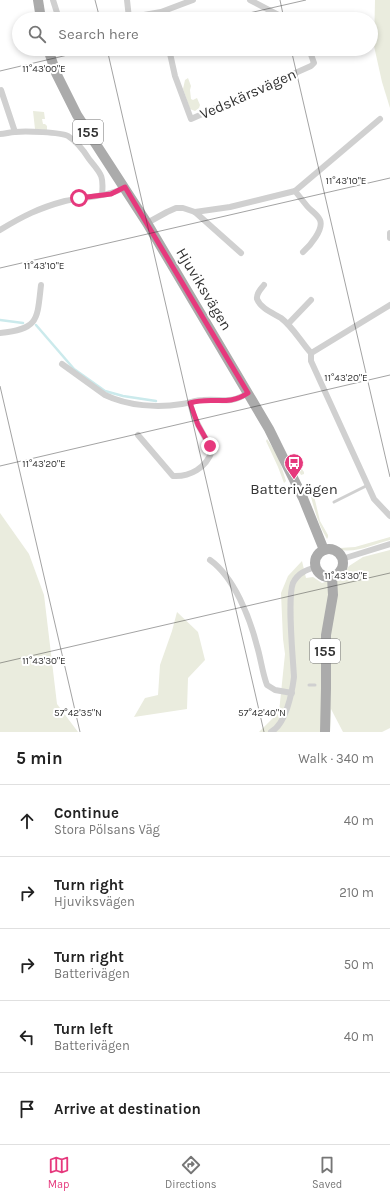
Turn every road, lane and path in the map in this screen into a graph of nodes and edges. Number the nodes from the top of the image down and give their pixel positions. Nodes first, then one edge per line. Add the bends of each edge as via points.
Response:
1 (38, 0) edge
2 (53, 0) edge
3 (127, 0) edge
4 (193, 0) edge
5 (250, 0) edge
6 (40, 12) edge
7 (57, 12) edge
8 (128, 12) edge
9 (161, 12) edge
10 (273, 12) edge
11 (49, 56) edge
12 (171, 56) edge
13 (312, 56) edge
14 (1, 90) dead end
15 (380, 118) dead end
16 (15, 132) junction
17 (0, 134) edge
18 (125, 187) junction
19 (295, 191) junction
20 (102, 195) junction
21 (195, 212) junction
22 (147, 222) junction
23 (0, 230) edge
24 (390, 233) edge
25 (390, 238) edge
26 (303, 252) dead end
27 (240, 253) dead end
28 (41, 285) dead end
29 (264, 285) dead end
30 (311, 300) dead end
31 (390, 305) edge
32 (288, 324) junction
33 (0, 333) edge
34 (311, 353) junction
35 (62, 364) dead end
36 (248, 393) junction
37 (190, 403) junction
38 (138, 435) dead end
39 (368, 485) junction
40 (334, 502) dead end
41 (390, 516) edge
42 (390, 544) edge
43 (324, 550) junction
44 (342, 559) junction
45 (210, 560) dead end
46 (316, 567) junction
47 (332, 577) junction
48 (309, 685) dead end
49 (315, 685) dead end
50 (292, 694) junction
51 (271, 732) edge
52 (325, 732) edge

1 - 6 main road
2 - 7 street
3 - 8 street
4 - 9 street
5 - 10 street
11 - 18 main road, Hjuviksvägen / 155 via 65,94
12 - 13 street, Vedskärsvägen via 191,119 311,66 314,63
14 - 16 street
15 - 19 street
16 - 17 street
16 - 20 street via 69,137 83,150 102,175
18 - 20 street
18 - 22 main road, Hjuviksvägen / 155
19 - 21 street via 230,207
19 - 26 street via 321,221 321,227 310,246
20 - 23 street via 49,206 28,214
21 - 22 street via 176,208
21 - 27 street
22 - 36 main road, Hjuviksvägen / 155
24 - 25 street
28 - 33 street via 34,321 20,330
29 - 32 street via 258,294 258,300 264,308
30 - 32 street
31 - 34 street
32 - 34 street
34 - 39 street via 311,361
35 - 37 street via 113,399 155,407
36 - 37 street via 230,401 206,400
36 - 43 main road, Hjuviksvägen / 155 via 287,463
37 - 38 street via 196,421 212,451 207,461 190,475 173,476
39 - 40 lane
39 - 41 street via 374,499
42 - 44 street
43 - 44 main road via 335,551
43 - 46 main road via 316,557
44 - 47 main road via 341,570
45 - 50 street via 225,574 244,610 257,644 267,685
46 - 47 main road via 323,576
46 - 50 street via 304,571 292,589
47 - 52 main road, 155 via 333,595 326,635
48 - 49 lane
50 - 51 street via 276,729

